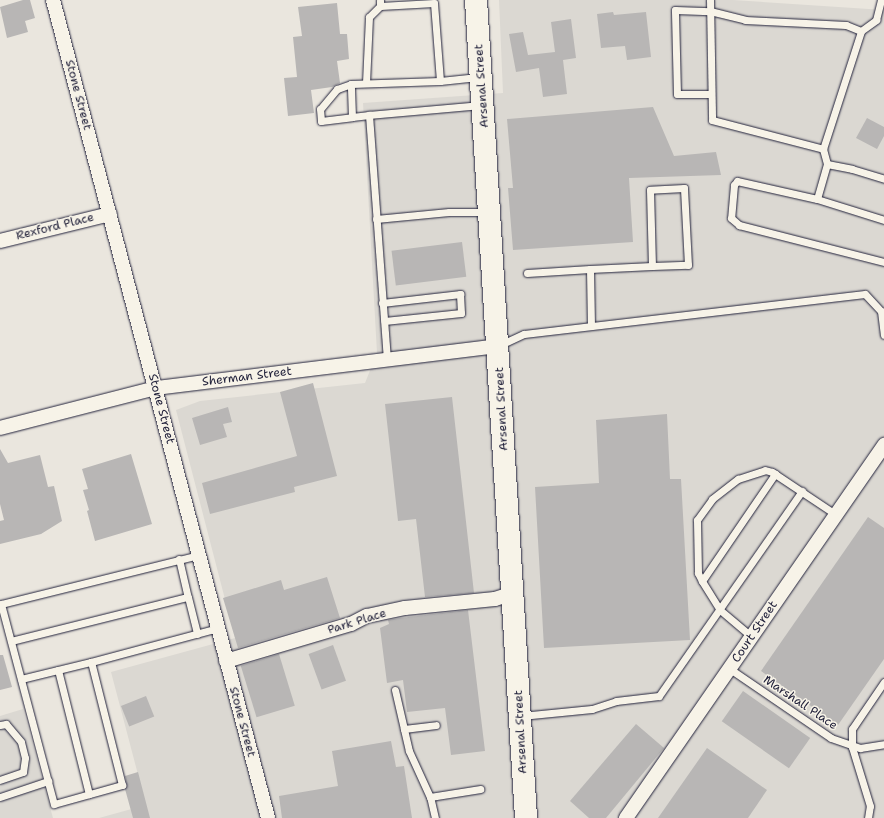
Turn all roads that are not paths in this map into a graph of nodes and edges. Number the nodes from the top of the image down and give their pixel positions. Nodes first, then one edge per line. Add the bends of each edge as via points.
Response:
1 (52, 0) edge
2 (476, 0) edge
3 (710, 0) edge
4 (881, 0) edge
5 (380, 3) edge
6 (710, 11) junction
7 (861, 31) junction
8 (481, 77) junction
9 (440, 81) junction
10 (366, 83) junction
11 (351, 84) junction
12 (711, 94) junction
13 (484, 105) junction
14 (369, 115) junction
15 (352, 117) junction
16 (823, 149) junction
17 (827, 164) junction
18 (884, 179) edge
19 (818, 199) junction
20 (490, 212) junction
21 (110, 214) junction
22 (376, 219) junction
23 (884, 220) edge
24 (0, 241) edge
25 (884, 262) edge
26 (652, 266) junction
27 (590, 268) junction
28 (527, 273) dead end
29 (382, 302) junction
30 (384, 321) junction
31 (590, 326) junction
32 (884, 335) edge
33 (498, 346) junction
34 (386, 360) junction
35 (156, 388) junction
36 (0, 428) edge
37 (884, 444) edge
38 (775, 474) junction
39 (802, 492) junction
40 (835, 514) junction
41 (199, 554) junction
42 (179, 560) junction
43 (702, 581) junction
44 (514, 593) junction
45 (188, 597) junction
46 (720, 610) junction
47 (218, 628) junction
48 (197, 634) junction
49 (752, 637) junction
50 (11, 641) junction
51 (226, 661) junction
52 (92, 662) junction
53 (730, 669) junction
54 (58, 670) junction
55 (21, 679) junction
56 (884, 682) edge
57 (395, 690) dead end
58 (520, 716) junction
59 (0, 725) edge
60 (436, 725) dead end
61 (404, 729) junction
62 (884, 744) edge
63 (852, 747) junction
64 (0, 780) edge
65 (48, 781) junction
66 (480, 789) dead end
67 (89, 794) junction
68 (430, 796) junction
69 (0, 797) edge
70 (268, 818) edge
71 (435, 818) edge
72 (526, 818) edge
73 (626, 818) edge
74 (868, 818) edge

1 - 21 street, Stone Street
2 - 8 highway, Arsenal Street
3 - 6 lane
4 - 7 lane via 876,20
5 - 9 lane via 434,3
5 - 10 lane via 369,17
6 - 7 lane via 745,20 846,25
6 - 12 lane
6 - 12 lane via 674,10 677,94
7 - 16 lane
8 - 9 lane
8 - 13 highway, Arsenal Street
9 - 10 lane
10 - 11 lane
11 - 15 lane
11 - 15 lane via 337,89 320,109 322,121
12 - 16 lane via 712,120
13 - 14 lane
13 - 20 highway, Arsenal Street
14 - 15 lane
14 - 22 lane
16 - 17 lane
17 - 18 lane
17 - 19 lane
19 - 23 lane
19 - 25 lane via 737,182 734,185 731,218 739,226
20 - 22 lane via 449,212
20 - 33 highway, Arsenal Street
21 - 24 street, Rexford Place
21 - 35 street, Stone Street
22 - 29 lane
26 - 26 lane via 688,265 684,188 650,190
26 - 27 lane
27 - 28 lane
27 - 31 lane
29 - 30 lane
29 - 30 lane via 460,294 461,313
30 - 34 lane
31 - 32 lane via 865,294 881,311
31 - 33 lane via 524,334
33 - 34 street, Sherman Street
33 - 44 highway, Arsenal Street
34 - 35 street, Sherman Street
35 - 36 street, Sherman Street
35 - 41 street, Stone Street
37 - 40 street, Court Street
38 - 39 lane
38 - 43 lane
38 - 43 lane via 759,471 738,479 712,499 697,520 698,573
39 - 40 lane
39 - 46 lane
40 - 49 street, Court Street
41 - 42 lane
41 - 47 street, Stone Street
42 - 45 lane
42 - 50 lane via 1,604
43 - 46 lane
44 - 51 street, Park Place via 495,599 405,608 367,616 351,624
44 - 58 highway, Arsenal Street
45 - 48 lane
45 - 50 lane
46 - 49 lane
46 - 58 lane via 659,696 616,701 592,709
47 - 48 lane
47 - 51 street, Stone Street
48 - 52 lane
49 - 53 street, Court Street
50 - 55 lane
51 - 70 street, Stone Street
52 - 54 lane
52 - 67 lane via 122,785
53 - 63 lane, Marshall Place via 831,738
53 - 73 street, Court Street
54 - 55 lane
54 - 67 lane
55 - 65 lane
56 - 63 lane via 852,729
57 - 61 lane
58 - 72 highway, Arsenal Street
59 - 64 lane via 6,724 21,742 25,758 23,772
60 - 61 lane
61 - 68 lane via 409,751
62 - 63 lane, Marshall Place
63 - 74 lane via 870,806
65 - 67 lane via 54,804
65 - 69 lane
66 - 68 lane
68 - 71 lane

